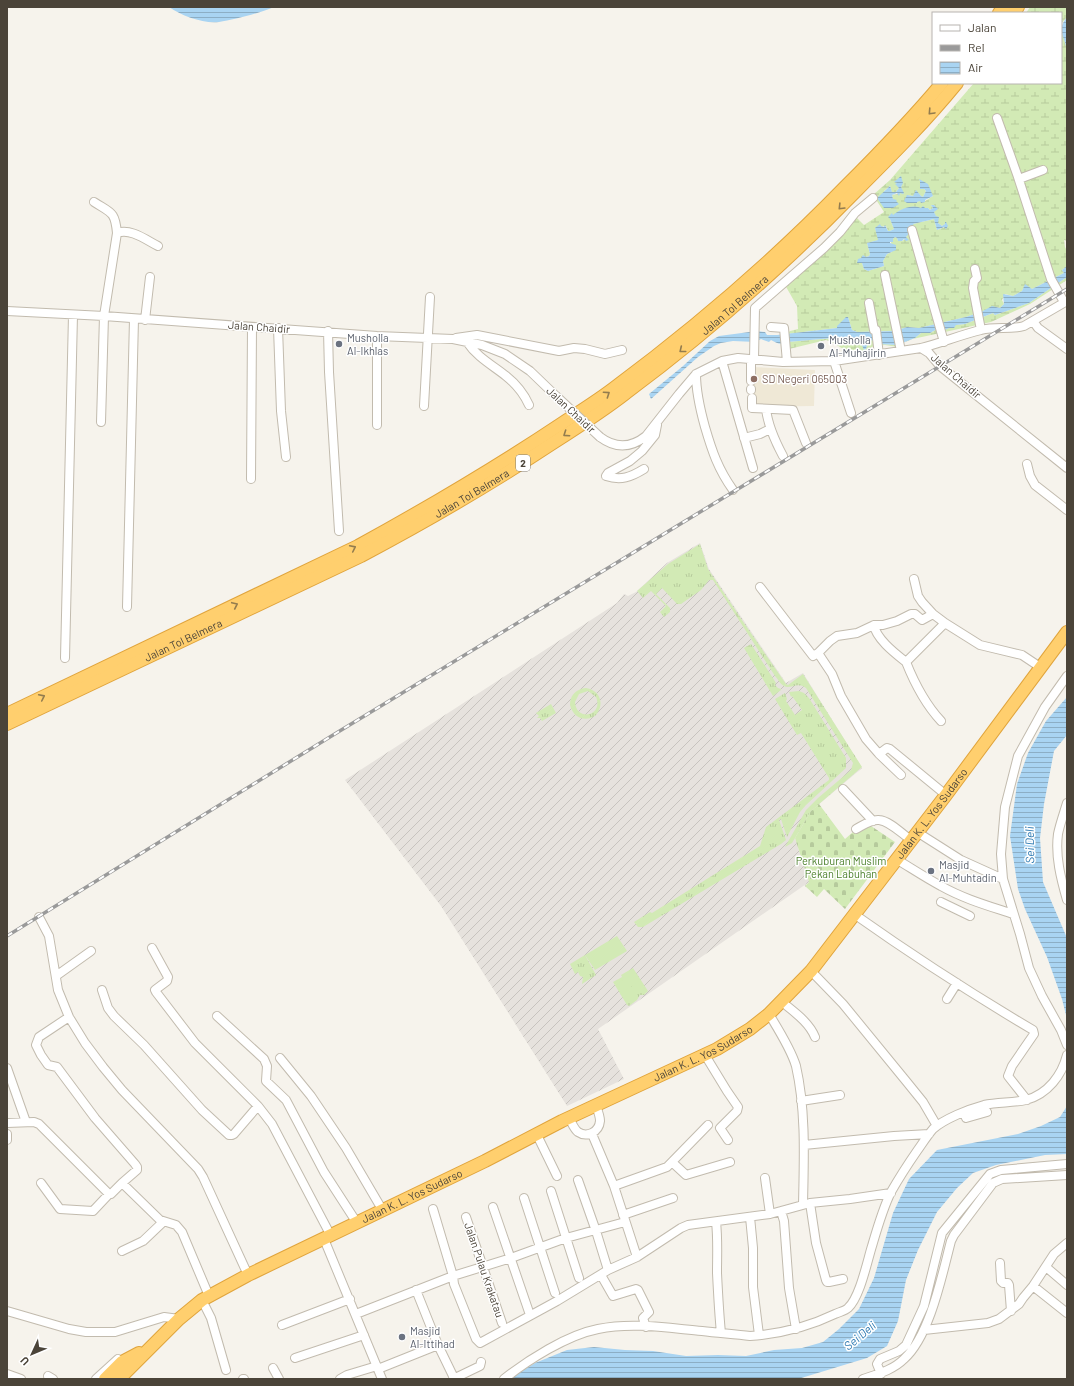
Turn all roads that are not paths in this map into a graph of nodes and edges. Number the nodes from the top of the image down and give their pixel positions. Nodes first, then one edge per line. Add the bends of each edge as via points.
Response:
1 (941, 84) edge
2 (956, 84) edge
3 (997, 118) dead end
4 (1044, 170) dead end
5 (1019, 179) junction
6 (873, 198) dead end
7 (94, 202) dead end
8 (912, 230) dead end
9 (117, 233) junction
10 (158, 246) dead end
11 (975, 269) dead end
12 (885, 275) dead end
13 (150, 276) dead end
14 (430, 297) dead end
15 (1066, 302) edge
16 (869, 303) dead end
17 (7, 311) edge
18 (72, 315) junction
19 (104, 316) junction
20 (134, 319) junction
21 (145, 320) junction
22 (1033, 321) junction
23 (252, 327) junction
24 (771, 327) dead end
25 (278, 328) junction
26 (981, 330) junction
27 (328, 332) junction
28 (377, 336) junction
29 (427, 338) junction
30 (453, 339) junction
31 (943, 339) junction
32 (467, 342) junction
33 (921, 348) junction
34 (901, 349) junction
35 (1067, 349) edge
36 (622, 350) dead end
37 (879, 355) junction
38 (753, 359) junction
39 (722, 361) junction
40 (834, 361) junction
41 (787, 362) junction
42 (696, 374) junction
43 (529, 405) dead end
44 (424, 406) dead end
45 (766, 409) junction
46 (851, 413) dead end
47 (100, 422) dead end
48 (658, 422) junction
49 (377, 425) dead end
50 (770, 429) junction
51 (744, 438) junction
52 (806, 443) dead end
53 (783, 456) dead end
54 (286, 457) dead end
55 (1027, 464) dead end
56 (753, 468) dead end
57 (1067, 468) edge
58 (644, 469) dead end
59 (251, 480) dead end
60 (733, 490) dead end
61 (1067, 510) edge
62 (339, 531) dead end
63 (914, 579) dead end
64 (760, 587) dead end
65 (127, 607) dead end
66 (933, 614) junction
67 (945, 623) junction
68 (874, 625) junction
69 (1067, 632) edge
70 (818, 653) junction
71 (65, 658) dead end
72 (906, 662) junction
73 (1040, 667) junction
74 (1067, 676) edge
75 (7, 714) edge
76 (941, 721) dead end
77 (7, 724) edge
78 (879, 754) junction
79 (901, 775) dead end
80 (843, 789) dead end
81 (946, 795) junction
82 (1067, 803) edge
83 (873, 821) junction
84 (856, 829) dead end
85 (914, 836) junction
86 (896, 859) junction
87 (1003, 878) junction
88 (958, 894) junction
89 (1067, 900) edge
90 (941, 902) dead end
91 (953, 909) junction
92 (854, 914) junction
93 (1013, 914) junction
94 (970, 916) dead end
95 (39, 917) dead end
96 (152, 948) dead end
97 (91, 951) dead end
98 (811, 971) junction
99 (56, 976) junction
100 (957, 983) junction
101 (102, 990) dead end
102 (947, 999) dead end
103 (782, 1002) junction
104 (769, 1014) junction
105 (217, 1016) dead end
106 (69, 1017) junction
107 (815, 1037) dead end
108 (1067, 1045) edge
109 (705, 1054) junction
110 (1067, 1055) edge
111 (280, 1058) dead end
112 (7, 1068) edge
113 (840, 1095) dead end
114 (1027, 1100) junction
115 (801, 1101) junction
116 (258, 1106) junction
117 (596, 1106) junction
118 (964, 1112) junction
119 (987, 1112) dead end
120 (569, 1118) junction
121 (26, 1122) junction
122 (7, 1123) edge
123 (708, 1125) dead end
124 (937, 1126) junction
125 (7, 1134) edge
126 (592, 1134) junction
127 (929, 1134) junction
128 (537, 1135) junction
129 (8, 1140) edge
130 (728, 1140) dead end
131 (804, 1145) junction
132 (730, 1162) dead end
133 (673, 1163) junction
134 (1067, 1164) edge
135 (1067, 1175) edge
136 (557, 1176) dead end
137 (765, 1178) dead end
138 (578, 1180) dead end
139 (122, 1183) junction
140 (41, 1184) dead end
141 (614, 1186) junction
142 (551, 1191) dead end
143 (891, 1193) junction
144 (110, 1194) junction
145 (524, 1198) dead end
146 (673, 1198) dead end
147 (807, 1203) junction
148 (493, 1207) dead end
149 (433, 1209) dead end
150 (382, 1211) junction
151 (781, 1211) junction
152 (770, 1214) junction
153 (466, 1217) dead end
154 (750, 1217) junction
155 (624, 1219) junction
156 (163, 1222) junction
157 (716, 1222) junction
158 (357, 1223) junction
159 (596, 1231) junction
160 (328, 1237) junction
161 (566, 1238) junction
162 (1067, 1243) edge
163 (540, 1248) junction
164 (122, 1251) dead end
165 (637, 1257) junction
166 (511, 1258) junction
167 (1000, 1263) dead end
168 (483, 1266) junction
169 (1046, 1267) junction
170 (604, 1273) junction
171 (248, 1275) junction
172 (453, 1276) junction
173 (579, 1278) dead end
174 (843, 1279) dead end
175 (1067, 1285) edge
176 (1033, 1286) junction
177 (416, 1290) junction
178 (555, 1293) dead end
179 (204, 1299) junction
180 (350, 1299) junction
181 (7, 1311) edge
182 (1011, 1311) junction
183 (1067, 1313) edge
184 (356, 1314) junction
185 (530, 1314) junction
186 (178, 1319) junction
187 (502, 1323) dead end
188 (282, 1325) dead end
189 (646, 1327) junction
190 (796, 1329) junction
191 (924, 1330) junction
192 (721, 1333) junction
193 (364, 1335) junction
194 (760, 1335) junction
195 (438, 1345) junction
196 (149, 1348) junction
197 (295, 1358) dead end
198 (128, 1359) junction
199 (481, 1362) dead end
200 (377, 1367) junction
201 (273, 1368) dead end
202 (226, 1370) dead end
203 (7, 1374) edge
204 (883, 1375) edge
205 (21, 1379) edge
206 (96, 1379) edge
207 (105, 1379) edge
208 (119, 1379) edge
209 (278, 1379) edge
210 (340, 1379) edge
211 (382, 1379) edge
212 (454, 1379) edge
213 (504, 1379) edge
214 (863, 1379) edge

75 -> 1 highway, Jalan Tol Belmera / 2 via 412,517 515,456 613,390 715,309 773,258 872,160
2 -> 77 highway, Jalan Tol Belmera / 2 via 888,160 820,229 681,351 570,432 414,528 361,556
3 - 5 street
4 - 5 street
5 - 15 street via 1053,282
6 - 38 street via 855,213 824,248 755,308
7 - 9 street via 114,215
8 - 31 street
9 - 10 street via 130,232
9 - 19 street
11 - 26 street via 977,278 973,288
12 - 34 street
13 - 21 street
14 - 29 street
15 - 22 street
16 - 37 street
17 - 18 street, Jalan Chaidir
18 - 19 street, Jalan Chaidir
18 - 71 street
19 - 20 street, Jalan Chaidir
19 - 47 street
20 - 21 street, Jalan Chaidir
20 - 65 street
21 - 23 street, Jalan Chaidir
22 - 26 street via 1017,328
22 - 35 street via 1038,328
23 - 25 street, Jalan Chaidir
23 - 59 street
24 - 41 street via 784,328
25 - 27 street, Jalan Chaidir
25 - 54 street via 281,411
26 - 31 street
27 - 28 street, Jalan Chaidir
27 - 62 street
28 - 29 street, Jalan Chaidir
28 - 49 street
29 - 30 street, Jalan Chaidir
29 - 44 street
30 - 32 street, Jalan Chaidir
30 - 36 street via 477,335 561,352 574,348 605,354
31 - 33 street
32 - 43 street via 476,354 508,377
32 - 48 street, Jalan Chaidir, bridge via 505,354 530,370 608,443 634,444 646,436
33 - 34 street, Jalan Chaidir
33 - 57 street, Jalan Chaidir
34 - 37 street, Jalan Chaidir
37 - 40 street, Jalan Chaidir
38 - 39 street, Jalan Chaidir
38 - 41 street, Jalan Chaidir
38 - 45 street via 752,408
39 - 42 street, Jalan Chaidir
39 - 51 street
40 - 41 street, Jalan Chaidir
40 - 46 street
42 - 48 street, Jalan Chaidir
42 - 60 street via 698,399 713,453 724,478
45 - 50 street
45 - 52 street via 793,410
48 - 58 street via 655,435 642,451 606,476 632,476
50 - 51 street
50 - 53 street
51 - 56 street
55 - 61 street via 1036,485
63 - 66 street via 918,596
64 - 70 street via 811,654 814,656
66 - 67 street
66 - 68 street via 922,620 913,614 897,621
67 - 72 street
67 - 73 street via 980,645 1022,654
68 - 70 street via 857,633 837,636
68 - 72 street via 874,630 879,636
69 - 73 highway, Jalan K. L. Yos Sudarso
70 - 78 street via 832,674 860,730
72 - 76 street via 919,689
73 - 81 highway, Jalan K. L. Yos Sudarso
74 - 87 street via 1045,707 1016,763 1005,807 1001,854
78 - 79 street
78 - 81 street via 887,748 890,749
80 - 83 street
81 - 85 highway, Jalan K. L. Yos Sudarso
82 - 89 street via 1058,835 1058,860
83 - 84 street
83 - 85 street via 889,824
85 - 86 highway, Jalan K. L. Yos Sudarso
85 - 87 street
86 - 88 street
86 - 92 highway, Jalan K. L. Yos Sudarso
87 - 93 street
88 - 91 street
88 - 93 street
90 - 91 street
91 - 94 street
92 - 98 highway, Jalan K. L. Yos Sudarso
92 - 100 street
93 - 108 street via 1034,982
95 - 99 street via 48,936
96 - 116 street via 168,976 167,981 157,987 156,992 195,1044
97 - 99 street
98 - 103 highway, Jalan K. L. Yos Sudarso
98 - 124 street via 843,1004 906,1081 923,1102
99 - 106 street via 58,990
100 - 102 street
100 - 114 street via 1034,1032 1008,1076
101 - 116 street via 108,1008 114,1016 144,1045 202,1110 229,1135 234,1134
103 - 104 highway, Jalan K. L. Yos Sudarso
103 - 107 street via 807,1024
104 - 109 highway, Jalan K. L. Yos Sudarso via 738,1037
104 - 115 street via 796,1066
105 - 158 street via 264,1059 267,1066 266,1081 286,1100 324,1172
106 - 139 street via 40,1036 36,1045 48,1064 57,1067 95,1118 137,1167
106 - 171 street via 85,1043 122,1090 204,1177
109 - 117 highway, Jalan K. L. Yos Sudarso
109 - 130 street via 738,1106 737,1111 720,1128
110 - 114 street via 1057,1078 1048,1088
111 - 150 street via 311,1096 346,1148
112 - 121 street
113 - 115 street
114 - 118 street via 984,1105
115 - 131 street
116 - 160 street via 272,1124
117 - 120 highway, Jalan K. L. Yos Sudarso
117 - 126 street via 600,1121
118 - 119 street via 966,1118
118 - 124 street
120 - 126 street via 578,1132
120 - 128 highway, Jalan K. L. Yos Sudarso
121 - 122 street
121 - 144 street via 42,1126
123 - 133 street
124 - 127 street
125 - 129 street
126 - 141 street
127 - 131 street
127 - 143 street
128 - 136 street
128 - 150 highway, Jalan K. L. Yos Sudarso
131 - 147 street
132 - 133 street via 686,1175
133 - 141 street
134 - 204 street via 1001,1170 990,1174 942,1233 924,1306 906,1345 878,1362
135 - 191 street via 1002,1179 993,1183 954,1235 938,1293
137 - 152 street
138 - 159 street
139 - 144 street
139 - 156 street
140 - 144 street via 63,1209 93,1211
141 - 155 street
142 - 161 street
143 - 147 street
143 - 190 street via 853,1302 848,1308
145 - 163 street
146 - 155 street
147 - 151 street
147 - 174 street via 826,1280 829,1282
148 - 166 street
149 - 172 street
150 - 158 highway, Jalan K. L. Yos Sudarso
151 - 152 street
151 - 190 street
152 - 154 street
153 - 168 street, Jalan Pulau Krakatau
154 - 157 street
154 - 194 street via 754,1294
155 - 159 street
155 - 165 street
156 - 164 street via 143,1241
156 - 179 street via 181,1229
157 - 165 street via 681,1228
157 - 192 street
158 - 160 highway, Jalan K. L. Yos Sudarso
159 - 161 street
159 - 170 street
160 - 171 highway, Jalan K. L. Yos Sudarso
160 - 180 street
161 - 163 street
161 - 173 street
162 - 169 street via 1054,1254
163 - 166 street
163 - 178 street
165 - 170 street
166 - 168 street
166 - 185 street
167 - 182 street via 1001,1281 1009,1285
168 - 172 street
168 - 187 street, Jalan Pulau Krakatau
169 - 175 street
169 - 176 street
170 - 185 street
170 - 189 street via 613,1296 638,1290 649,1312 642,1318
171 - 179 highway, Jalan K. L. Yos Sudarso
172 - 177 street
172 - 185 street via 478,1342
176 - 182 street via 1020,1304
176 - 183 street
177 - 184 street
177 - 195 street
179 - 186 highway, Jalan K. L. Yos Sudarso
179 - 202 street
180 - 184 street
180 - 188 street
181 - 186 street via 86,1332 115,1332 164,1317
182 - 191 street via 988,1323
184 - 193 street
186 - 196 highway, Jalan K. L. Yos Sudarso
189 - 192 street
189 - 213 street via 598,1329 576,1336
190 - 194 street
191 - 204 street via 911,1353
192 - 194 street
193 - 197 street
193 - 200 street
195 - 200 street
195 - 212 street
196 - 198 highway
196 - 208 highway, Jalan K. L. Yos Sudarso
198 - 206 street via 122,1355
198 - 207 highway
199 - 212 street via 480,1366
200 - 210 street
200 - 211 street
201 - 209 street
203 - 205 street
204 - 214 street

